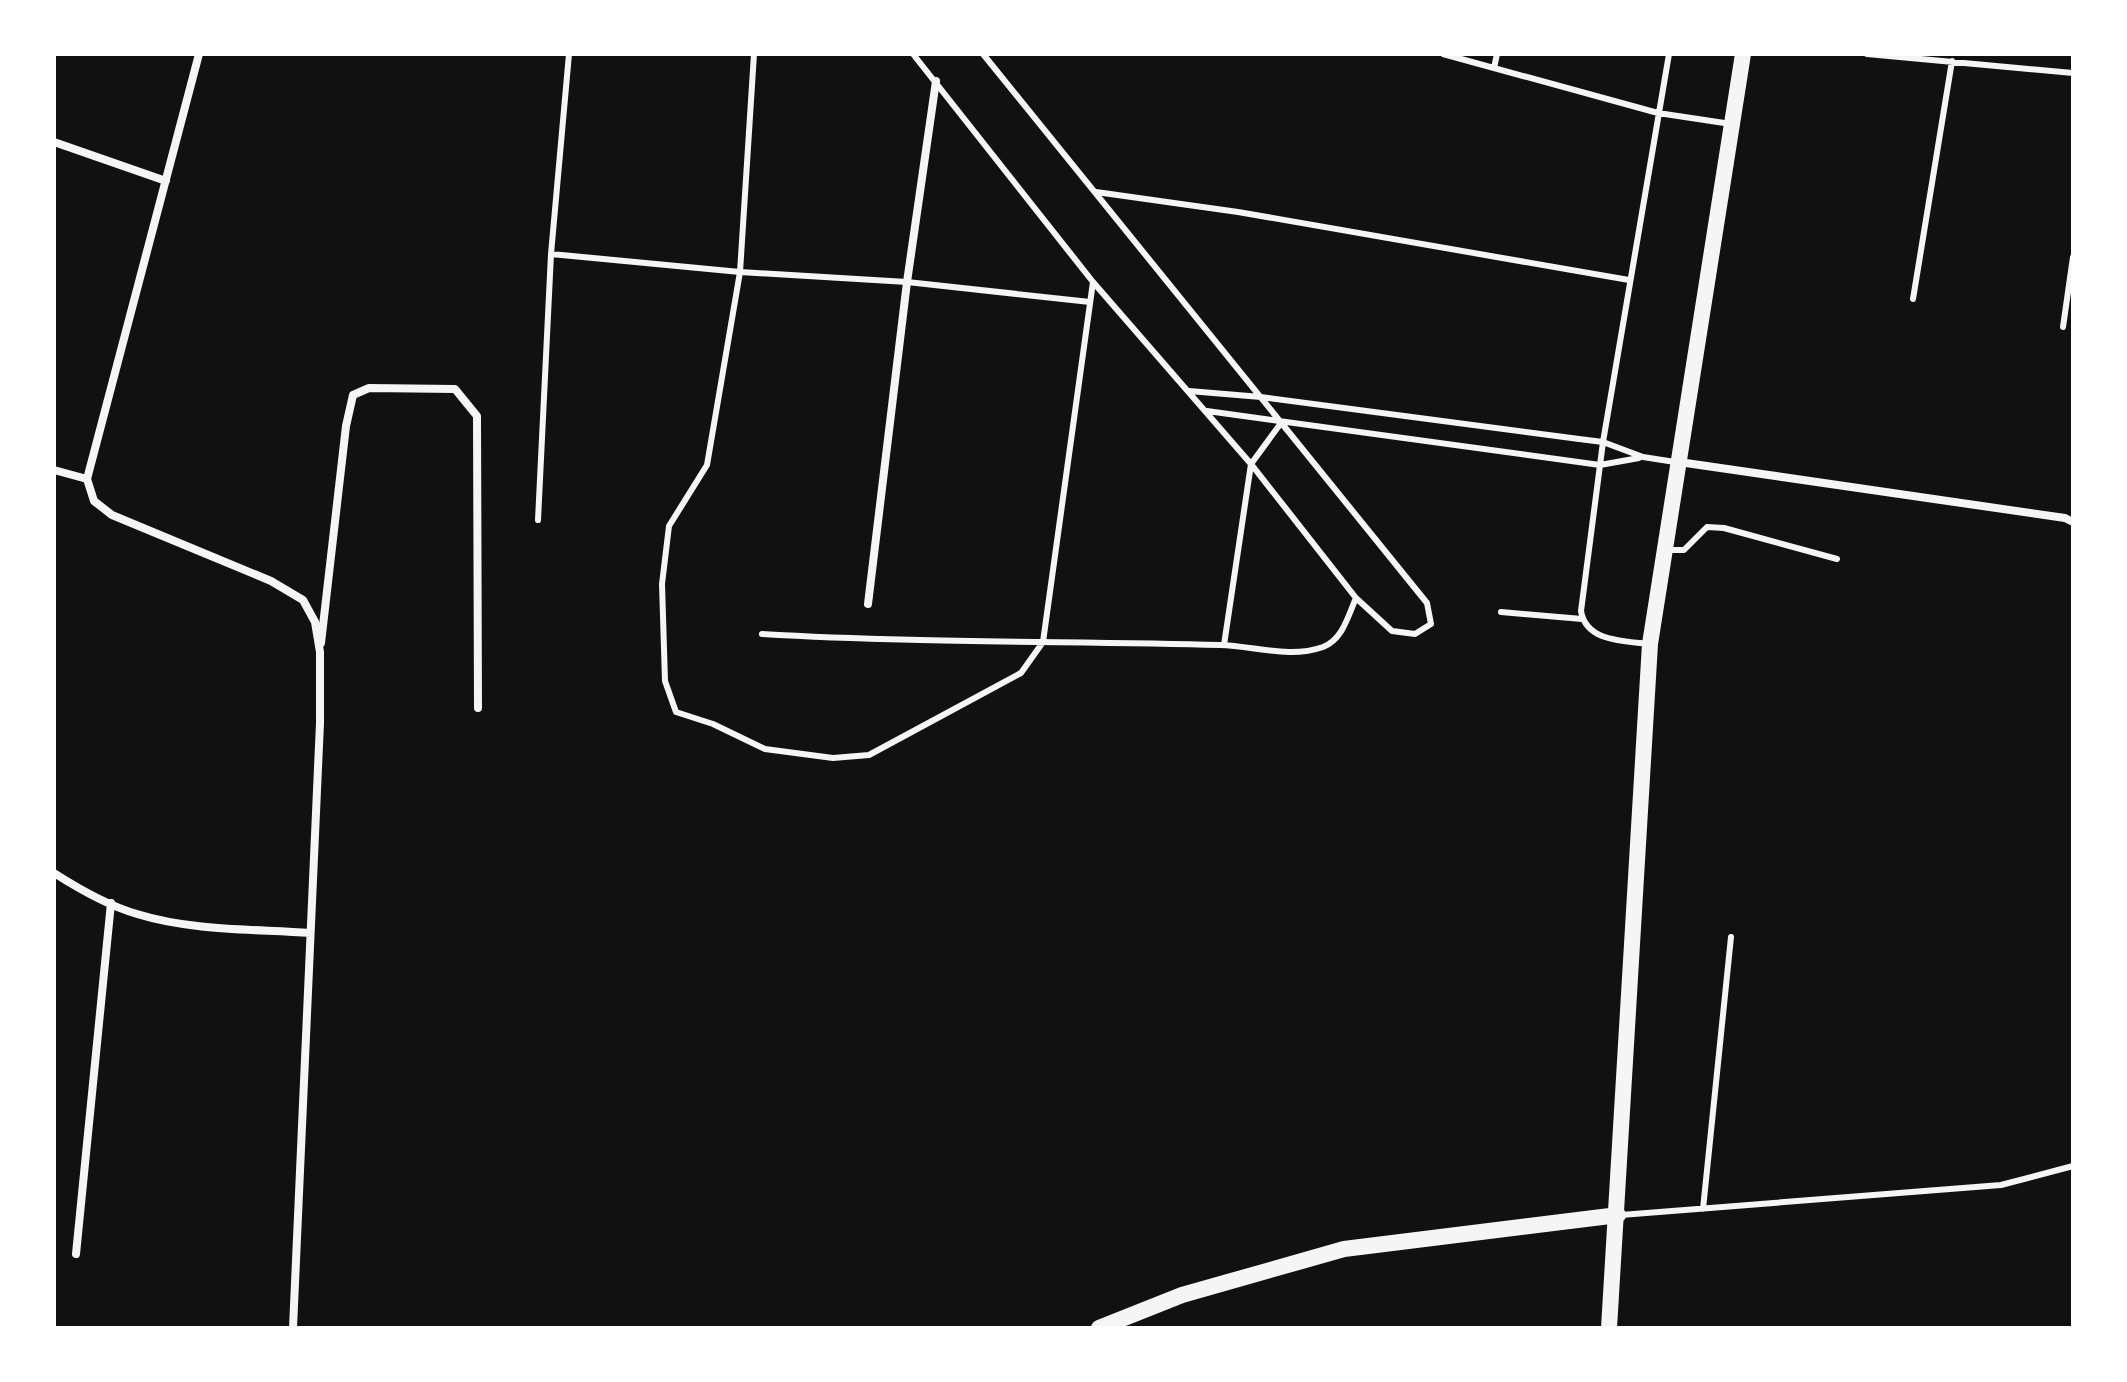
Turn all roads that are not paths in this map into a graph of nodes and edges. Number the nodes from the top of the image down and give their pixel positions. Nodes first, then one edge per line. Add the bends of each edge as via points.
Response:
1 (199, 54) edge
2 (569, 54) edge
3 (754, 54) edge
4 (913, 54) edge
5 (983, 54) edge
6 (1443, 54) edge
7 (1497, 54) edge
8 (1669, 54) edge
9 (1743, 54) edge
10 (1867, 54) edge
11 (1952, 61) junction
12 (1494, 68) junction
13 (2073, 73) edge
14 (936, 81) junction
15 (1658, 113) junction
16 (1732, 125) junction
17 (54, 142) edge
18 (166, 181) junction
19 (1096, 192) junction
20 (551, 254) junction
21 (2073, 257) edge
22 (740, 272) junction
23 (1629, 280) junction
24 (907, 282) junction
25 (1093, 282) junction
26 (1913, 299) dead end
27 (1090, 302) junction
28 (2063, 327) dead end
29 (1188, 391) junction
30 (1261, 397) junction
31 (1207, 411) junction
32 (1279, 421) junction
33 (1603, 442) junction
34 (1643, 457) junction
35 (1679, 462) junction
36 (1251, 464) junction
37 (1600, 465) junction
38 (54, 470) edge
39 (87, 479) junction
40 (538, 520) dead end
41 (2073, 522) edge
42 (1665, 550) junction
43 (1837, 559) dead end
44 (1356, 598) junction
45 (868, 604) dead end
46 (1501, 612) dead end
47 (1582, 619) junction
48 (762, 634) dead end
49 (1043, 642) junction
50 (1650, 644) junction
51 (1224, 645) junction
52 (320, 652) junction
53 (478, 708) dead end
54 (54, 873) edge
55 (111, 903) junction
56 (310, 933) junction
57 (1731, 937) dead end
58 (2073, 1166) edge
59 (1703, 1209) junction
60 (1618, 1215) junction
61 (76, 1254) dead end
62 (293, 1328) edge
63 (1099, 1328) edge
64 (1609, 1328) edge

1 - 18 street
2 - 20 lane
3 - 22 lane
4 - 14 lane
5 - 19 lane
6 - 12 lane
7 - 12 lane
8 - 15 lane
9 - 16 main road
10 - 11 lane
11 - 13 lane
11 - 26 lane
12 - 15 lane
14 - 24 street
14 - 25 lane
15 - 16 lane
15 - 23 lane
16 - 35 main road
17 - 18 street
18 - 39 street
19 - 23 lane
19 - 30 lane
20 - 22 lane
20 - 40 lane
21 - 28 lane
22 - 24 lane
22 - 49 lane via 707,465 669,526 662,643 665,681 676,712 765,749 833,758 869,755 1021,673
23 - 33 lane
24 - 27 lane
24 - 45 street
25 - 27 lane
25 - 29 lane
27 - 49 lane
29 - 30 lane
29 - 31 lane
30 - 32 lane
30 - 33 lane
31 - 32 lane
31 - 36 lane
32 - 36 lane
32 - 37 lane
32 - 44 lane via 1427,603 1431,624 1415,634 1392,631
33 - 34 lane
33 - 37 lane
34 - 35 lane
34 - 37 lane
35 - 41 street
35 - 42 main road
36 - 44 lane
36 - 51 lane
37 - 47 lane
38 - 39 street
39 - 52 street via 94,501 112,515 271,581 303,600 315,622
42 - 43 lane via 1684,550 1707,527
42 - 50 main road
44 - 51 lane via 1338,638 1324,646 1291,653
46 - 47 lane
47 - 50 lane via 1593,632 1612,639
48 - 49 lane
49 - 51 lane
50 - 60 main road
52 - 53 street via 353,395 369,388 455,389 477,416
52 - 56 street
54 - 55 street
55 - 56 street via 178,923
55 - 61 street
56 - 62 street
57 - 59 lane
58 - 59 lane via 2001,1185
59 - 60 lane
60 - 63 main road via 1344,1249 1182,1295
60 - 64 main road

